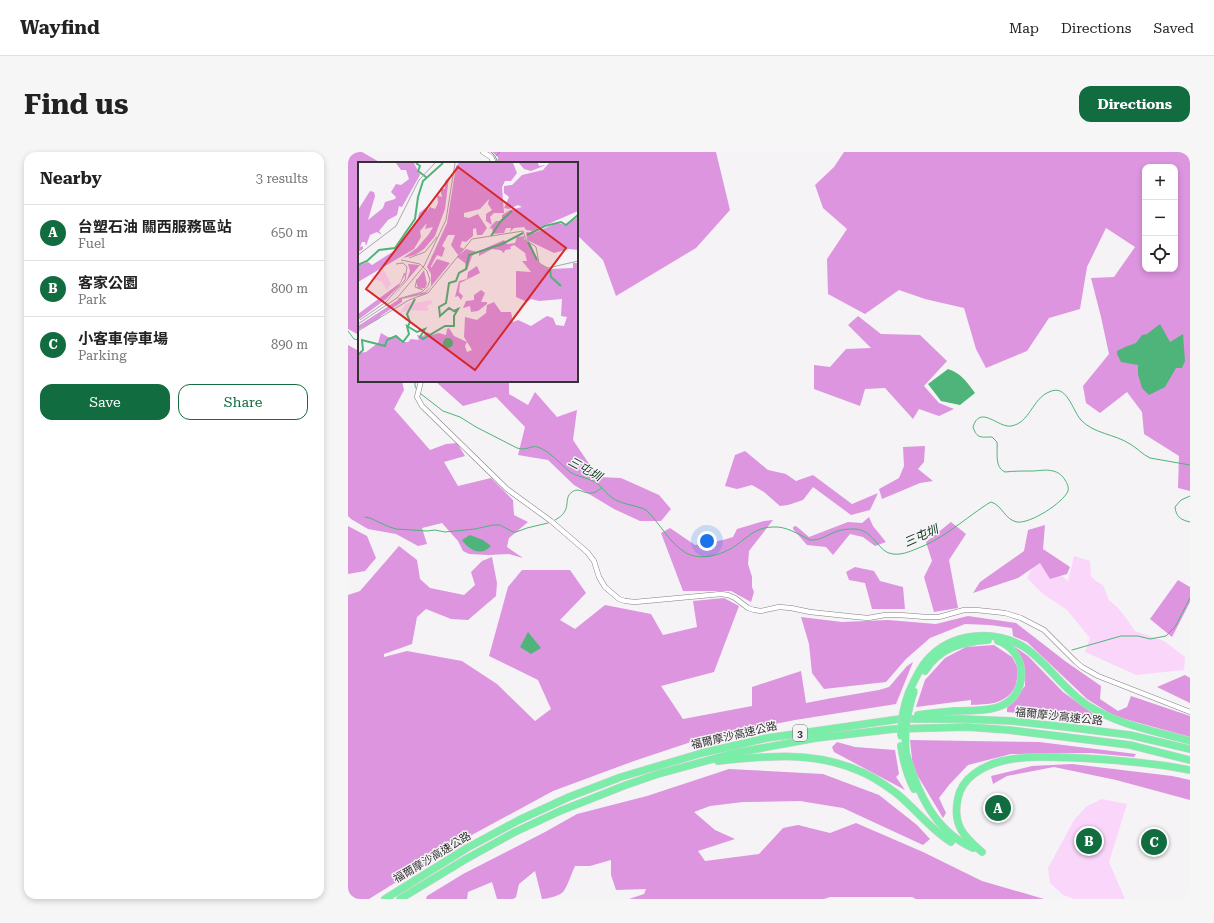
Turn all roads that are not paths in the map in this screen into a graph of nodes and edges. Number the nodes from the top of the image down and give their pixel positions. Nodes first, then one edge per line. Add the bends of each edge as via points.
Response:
1 (483, 152) edge
2 (494, 162) edge
3 (421, 382) edge
4 (912, 691) junction
5 (1190, 712) edge
6 (900, 719) junction
7 (1190, 741) edge
8 (1190, 749) edge
9 (1190, 760) edge
10 (693, 764) junction
11 (1190, 770) edge
12 (385, 899) edge
13 (400, 899) edge

1 - 2 street via 491,156
3 - 5 street via 417,397 422,406 507,489 551,521 587,552 594,561 601,582 619,599 635,602 721,594 736,598 754,610 779,607 868,618 885,615 939,617 964,610 1004,612 1044,630 1076,662 1098,676
4 - 6 highway via 928,665 941,653 977,641 1001,642 1013,651 1022,674 1019,690 1008,703 1001,706 992,709 937,712
4 - 7 highway via 914,681 926,660 939,648 960,638 991,636 1008,640 1028,650 1086,705 1128,724
4 - 10 highway, bridge via 904,705 902,717 901,746 907,775 922,807 951,842 892,791 856,769 832,762 785,756
4 - 11 highway, bridge via 905,736 906,753 920,794 942,825 966,845 982,852 961,830 955,811 958,794 964,784 971,776 993,764 1023,758 1059,757 1110,760
6 - 8 highway, 福爾摩沙高速公路 / 3 via 1012,721 1130,735
6 - 12 highway, 福爾摩沙高速公路 / 3 via 767,738 621,776 519,820 467,848
9 - 10 highway, 福爾摩沙高速公路 / 3 via 1130,745 1009,730 967,728 894,729 816,738 735,753
10 - 13 highway, 福爾摩沙高速公路 / 3 via 626,785 560,811 515,832

